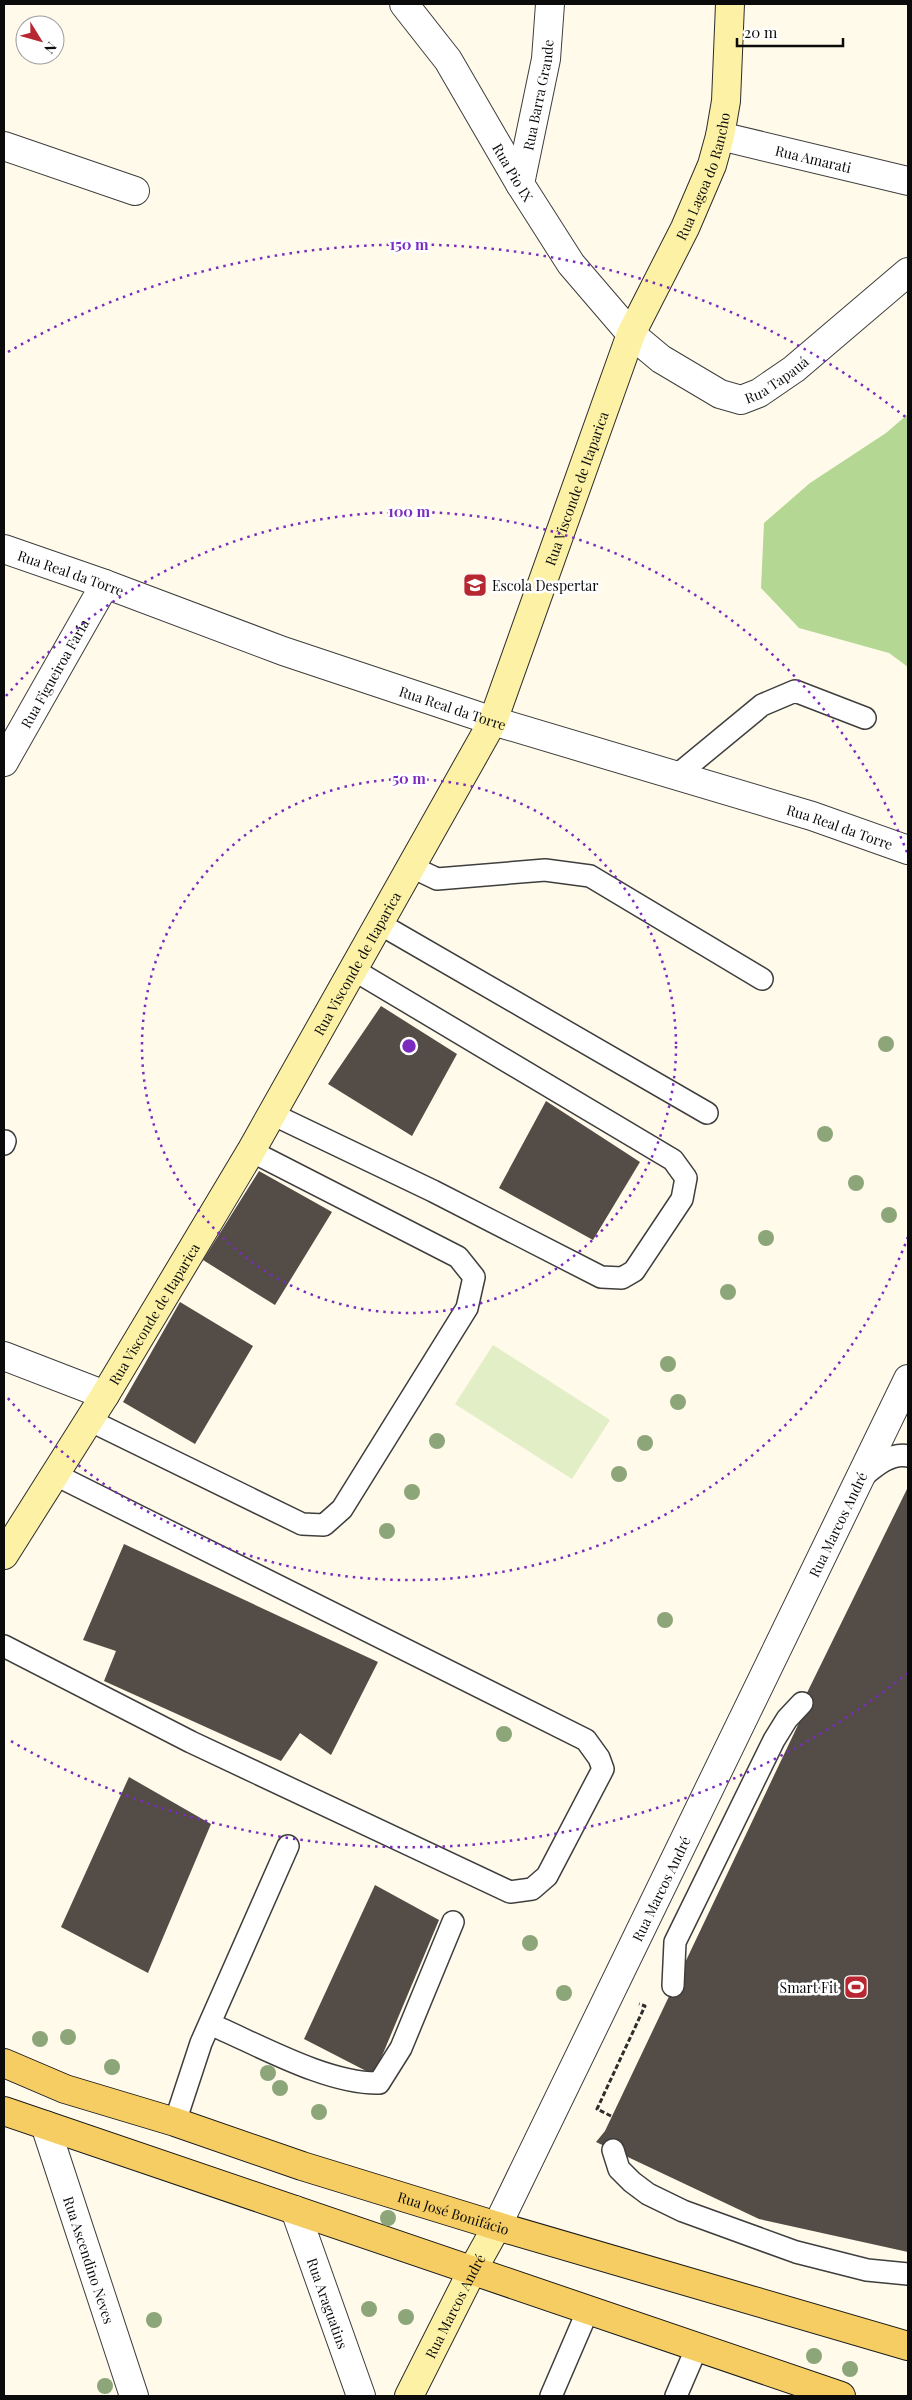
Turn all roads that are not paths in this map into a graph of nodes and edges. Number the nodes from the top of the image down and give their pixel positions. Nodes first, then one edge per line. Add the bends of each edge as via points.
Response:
1 (404, 4) edge
2 (550, 4) edge
3 (730, 4) edge
4 (720, 136) junction
5 (4, 146) edge
6 (908, 181) edge
7 (520, 184) junction
8 (135, 192) dead end
9 (908, 272) edge
10 (631, 334) junction
11 (4, 550) edge
12 (105, 584) junction
13 (865, 718) dead end
14 (493, 722) junction
15 (4, 762) edge
16 (676, 776) junction
17 (908, 850) edge
18 (412, 867) junction
19 (380, 924) junction
20 (354, 970) junction
21 (762, 979) dead end
22 (707, 1113) dead end
23 (272, 1114) junction
24 (251, 1151) junction
25 (4, 1356) edge
26 (908, 1380) edge
27 (105, 1395) junction
28 (89, 1420) junction
29 (908, 1456) edge
30 (54, 1474) junction
31 (860, 1479) junction
32 (4, 1555) edge
33 (4, 1646) edge
34 (802, 1703) dead end
35 (288, 1846) dead end
36 (453, 1922) dead end
37 (673, 1986) dead end
38 (210, 2024) junction
39 (4, 2063) edge
40 (4, 2111) edge
41 (175, 2122) junction
42 (44, 2124) junction
43 (612, 2150) dead end
44 (295, 2210) junction
45 (497, 2226) junction
46 (472, 2271) junction
47 (908, 2274) edge
48 (588, 2310) junction
49 (908, 2346) edge
50 (698, 2348) junction
51 (134, 2396) edge
52 (361, 2396) edge
53 (410, 2396) edge
54 (551, 2396) edge
55 (676, 2396) edge
56 (841, 2396) edge

1 - 7 street, Rua Pio IX via 448,60
2 - 7 street, Rua Barra Grande via 546,59
3 - 4 street, Rua Lagoa do Rancho via 726,102
4 - 6 street, Rua Amarati
4 - 10 street, Rua Lagoa do Rancho via 712,165 685,228
5 - 8 street
7 - 10 street, Rua Pio IX via 571,264
9 - 10 street, Rua Tapauá via 794,370 759,393 741,400 720,394 661,359
10 - 14 street, Rua Visconde de Itaparica
11 - 12 street, Rua Real da Torre
12 - 14 street, Rua Real da Torre via 283,650
12 - 15 street, Rua Figueiroa Faria
13 - 16 lane via 794,690 762,705
14 - 16 street, Rua Real da Torre
14 - 18 street, Rua Visconde de Itaparica
16 - 17 street, Rua Real da Torre via 812,816
18 - 19 street, Rua Visconde de Itaparica
18 - 21 lane via 437,879 545,870 590,876
19 - 20 street, Rua Visconde de Itaparica
19 - 22 lane
20 - 23 street, Rua Visconde de Itaparica
20 - 23 lane via 672,1160 686,1178 682,1199 634,1271 622,1278 601,1277
23 - 24 street, Rua Visconde de Itaparica
24 - 27 street, Rua Visconde de Itaparica
24 - 28 lane via 458,1257 474,1277 467,1308 342,1509 324,1526 302,1524
25 - 27 street
26 - 31 street, Rua Marcos André
27 - 28 street, Rua Visconde de Itaparica
28 - 30 street, Rua Visconde de Itaparica
29 - 31 lane via 890,1458
30 - 32 street, Rua Visconde de Itaparica
30 - 33 lane via 586,1740 603,1769 548,1876 532,1889 510,1892 191,1742
31 - 45 street, Rua Marcos André
34 - 37 lane via 774,1740 675,1942
35 - 38 lane
36 - 38 lane via 401,2048 379,2084 360,2084 325,2074
38 - 41 lane
39 - 41 main road, Rua José Bonifácio via 65,2089
40 - 42 main road
41 - 45 main road, Rua José Bonifácio via 302,2166
42 - 44 main road
42 - 51 street, Rua Ascendino Neves
43 - 47 lane via 620,2169 632,2182 648,2194 683,2211 796,2252 867,2270
44 - 46 main road
44 - 52 street, Rua Araguatins
45 - 46 street, Rua Marcos André
45 - 49 main road, Rua José Bonifácio
46 - 48 main road
46 - 53 street, Rua Marcos André
48 - 50 main road
48 - 54 lane
50 - 55 lane
50 - 56 main road

